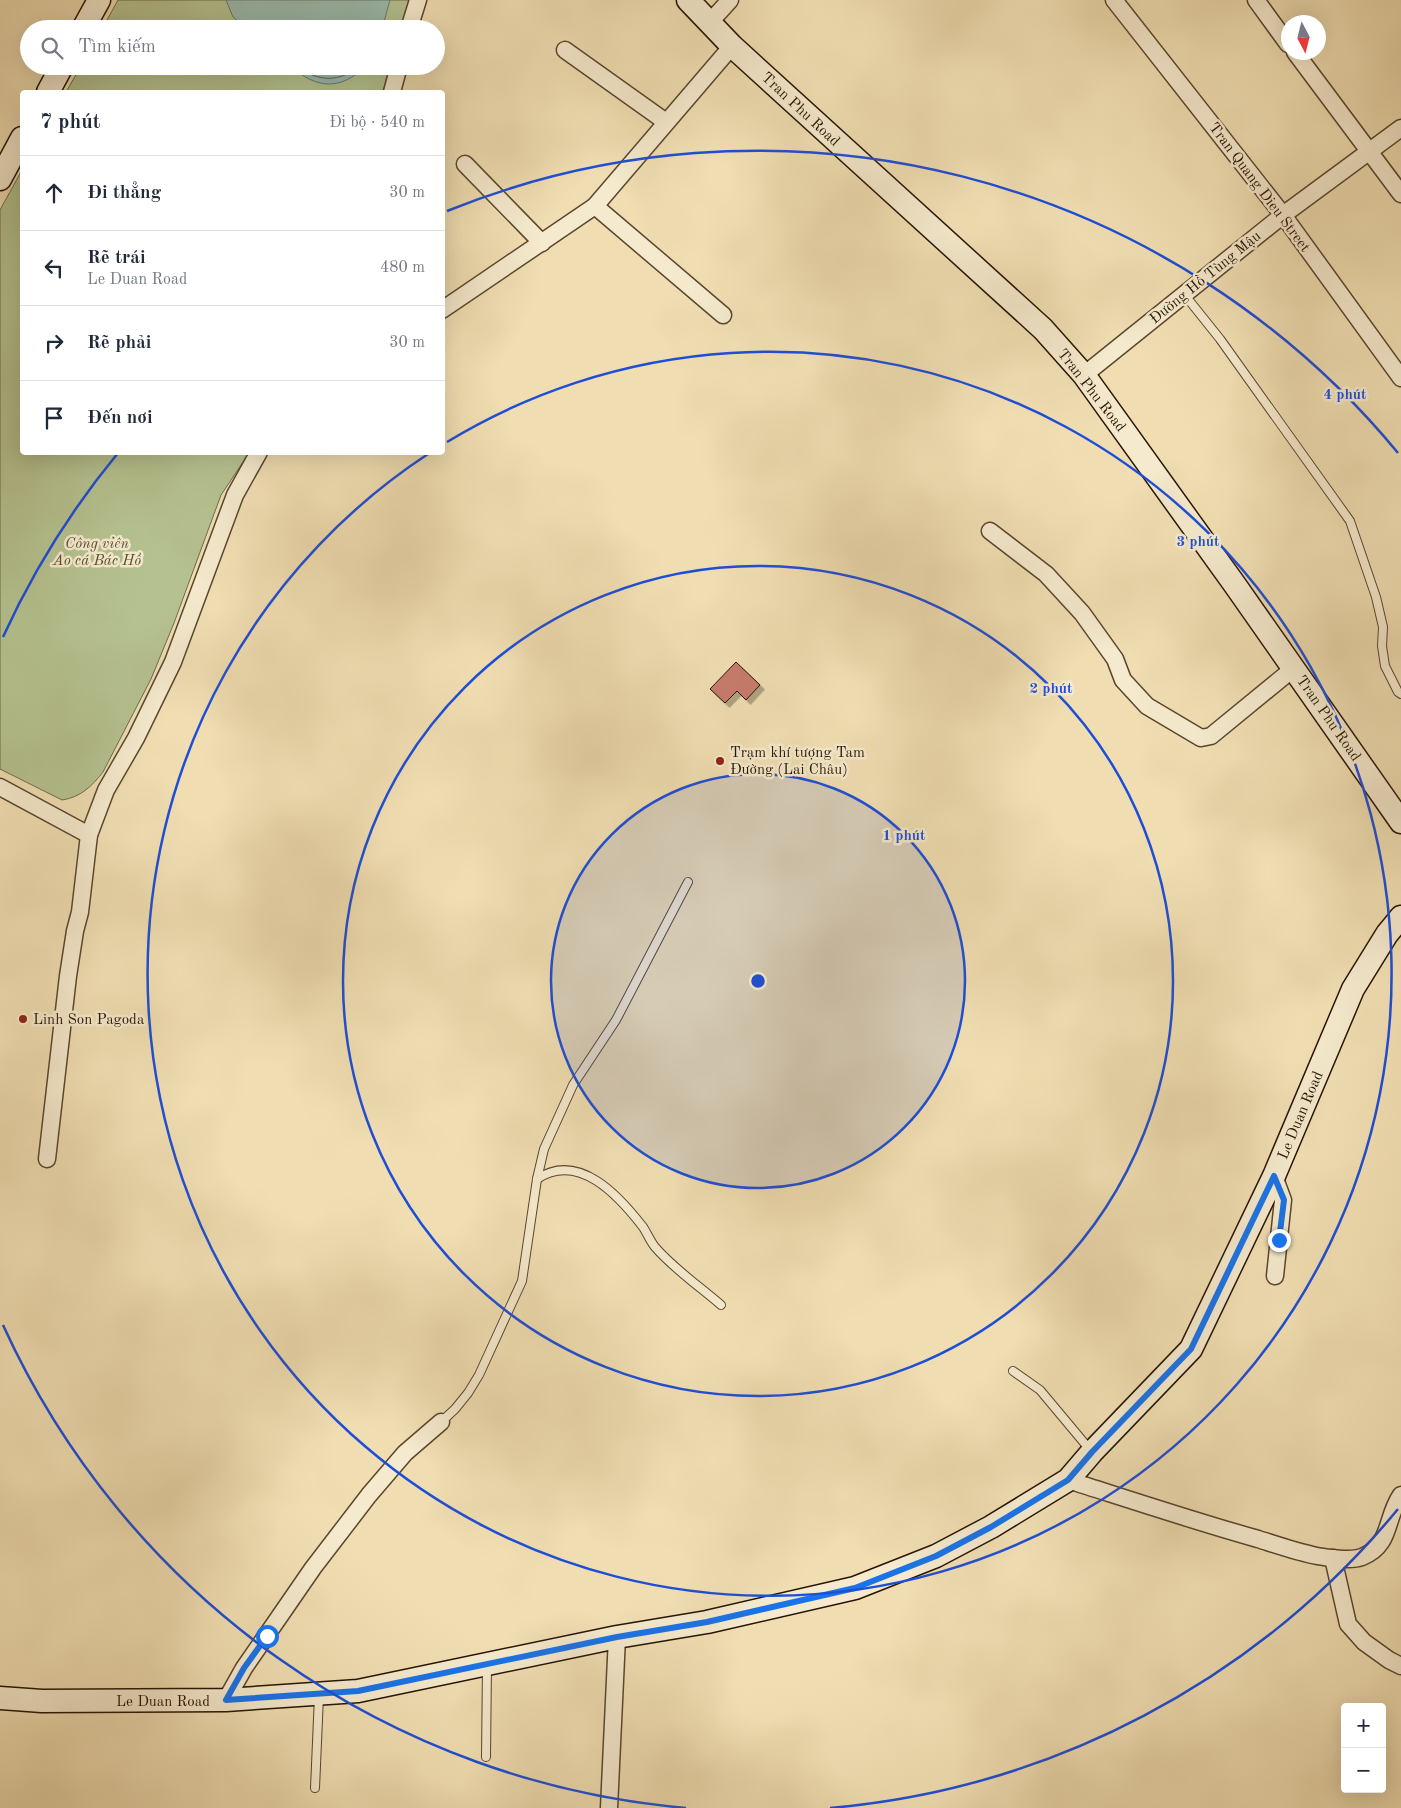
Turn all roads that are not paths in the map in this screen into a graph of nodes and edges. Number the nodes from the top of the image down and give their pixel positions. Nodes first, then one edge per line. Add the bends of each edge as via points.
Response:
1 (99, 0) edge
2 (418, 0) edge
3 (688, 0) edge
4 (730, 0) edge
5 (1114, 0) edge
6 (1256, 0) edge
7 (88, 20) edge
8 (412, 20) edge
9 (710, 22) junction
10 (1281, 34) edge
11 (732, 46) junction
12 (565, 50) dead end
13 (1301, 60) edge
14 (57, 75) edge
15 (397, 75) edge
16 (49, 90) edge
17 (393, 90) edge
18 (666, 122) junction
19 (1401, 128) edge
20 (20, 142) edge
21 (1369, 152) junction
22 (465, 164) dead end
23 (0, 179) edge
24 (1401, 194) edge
25 (595, 206) junction
26 (1283, 215) junction
27 (542, 243) junction
28 (1184, 294) junction
29 (445, 308) edge
30 (722, 314) dead end
31 (1084, 375) junction
32 (1401, 378) edge
33 (257, 455) edge
34 (990, 531) dead end
35 (1294, 668) junction
36 (1401, 694) edge
37 (0, 787) edge
38 (1401, 822) edge
39 (89, 835) junction
40 (688, 882) dead end
41 (1401, 917) edge
42 (47, 1159) dead end
43 (1274, 1176) junction
44 (537, 1180) junction
45 (1275, 1276) dead end
46 (721, 1305) dead end
47 (1013, 1371) dead end
48 (441, 1422) joint
49 (1092, 1452) junction
50 (1068, 1480) junction
51 (1401, 1495) edge
52 (1333, 1558) junction
53 (617, 1637) junction
54 (487, 1664) junction
55 (1401, 1666) edge
56 (319, 1694) junction
57 (0, 1698) edge
58 (226, 1700) junction
59 (486, 1757) dead end
60 (316, 1788) dead end
61 (609, 1808) edge

1 - 7 main road
2 - 8 street
3 - 9 main road, Tran Phu Road
4 - 9 street
5 - 26 street, Tran Quang Dieu Street
6 - 10 street
9 - 11 main road, Tran Phu Road
11 - 18 street
11 - 31 main road, Tran Phu Road via 1043,329
12 - 18 street
13 - 21 street
14 - 16 main road
15 - 17 street
18 - 25 street
19 - 21 street, Đường Hồ Tùng Mậu
20 - 23 main road
21 - 24 street
21 - 26 street, Đường Hồ Tùng Mậu
22 - 27 street
25 - 27 street
25 - 30 street
26 - 28 street, Đường Hồ Tùng Mậu
26 - 32 street, Tran Quang Dieu Street
27 - 29 street
28 - 31 street, Đường Hồ Tùng Mậu
28 - 36 lane via 1350,521 1376,597 1383,627 1385,666
31 - 35 main road, Tran Phu Road
33 - 39 street via 236,495 173,662 106,790
34 - 35 street via 1046,574 1082,613 1115,659 1123,680 1147,706 1201,738 1212,736
35 - 38 main road, Tran Phu Road
37 - 39 street
39 - 42 street via 68,976
40 - 44 lane via 616,1020 574,1085 544,1149
41 - 43 main road, Le Duan Road via 1353,989
43 - 45 street via 1284,1200
43 - 49 main road, Le Duan Road via 1191,1349
44 - 46 lane via 546,1173 560,1170 582,1172 606,1187 644,1228 653,1246
44 - 48 lane via 522,1281 479,1375 468,1393
47 - 49 lane via 1040,1390
48 - 58 street via 405,1453 369,1495 313,1568 244,1668
49 - 50 main road, Le Duan Road
50 - 52 street via 1235,1533
50 - 53 main road, Le Duan Road via 936,1556 855,1588 707,1622
51 - 52 street via 1390,1517 1388,1532 1376,1548 1361,1558
52 - 55 street via 1348,1624 1364,1642
53 - 54 main road, Le Duan Road
53 - 61 street
54 - 56 main road, Le Duan Road via 358,1691
54 - 59 lane
56 - 58 main road, Le Duan Road
56 - 60 lane
57 - 58 main road, Le Duan Road via 42,1701

